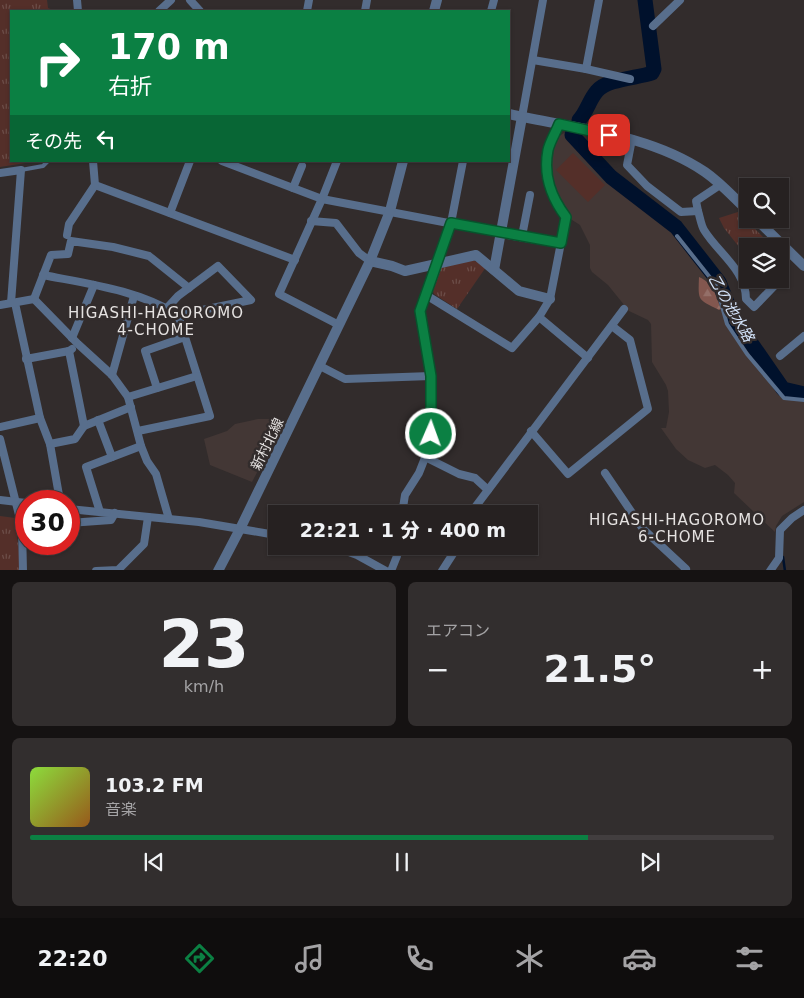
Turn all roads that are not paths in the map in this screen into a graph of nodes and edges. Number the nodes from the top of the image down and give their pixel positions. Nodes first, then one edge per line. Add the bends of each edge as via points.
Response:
1 (171, 0) edge
2 (190, 0) edge
3 (543, 0) edge
4 (599, 0) edge
5 (680, 0) edge
6 (160, 10) edge
7 (199, 10) edge
8 (653, 26) dead end
9 (533, 60) junction
10 (586, 70) junction
11 (630, 79) dead end
12 (510, 114) edge
13 (522, 117) junction
14 (559, 124) junction
15 (632, 139) junction
16 (47, 162) edge
17 (93, 162) edge
18 (190, 162) edge
19 (225, 162) edge
20 (337, 162) edge
21 (403, 162) edge
22 (463, 162) edge
23 (302, 166) dead end
24 (21, 170) junction
25 (0, 173) edge
26 (95, 185) junction
27 (720, 185) junction
28 (293, 188) junction
29 (530, 195) dead end
30 (322, 199) junction
31 (739, 203) edge
32 (390, 211) junction
33 (698, 211) junction
34 (170, 213) junction
35 (311, 221) junction
36 (451, 223) junction
37 (501, 232) junction
38 (67, 235) dead end
39 (522, 236) junction
40 (677, 236) dead end
41 (561, 243) junction
42 (789, 254) edge
43 (295, 260) junction
44 (370, 261) junction
45 (437, 265) junction
46 (804, 266) edge
47 (494, 270) junction
48 (44, 275) junction
49 (739, 276) edge
50 (94, 285) junction
51 (189, 288) junction
52 (746, 288) edge
53 (772, 288) edge
54 (426, 295) junction
55 (134, 296) junction
56 (34, 299) junction
57 (550, 299) junction
58 (13, 303) junction
59 (0, 305) edge
60 (167, 308) junction
61 (624, 309) dead end
62 (178, 315) junction
63 (539, 317) junction
64 (339, 326) junction
65 (612, 326) junction
66 (804, 336) edge
67 (185, 337) junction
68 (75, 341) junction
69 (69, 352) junction
70 (780, 356) dead end
71 (588, 358) junction
72 (26, 359) junction
73 (320, 366) junction
74 (112, 375) junction
75 (197, 376) junction
76 (431, 376) junction
77 (157, 388) junction
78 (128, 397) junction
79 (804, 400) edge
80 (131, 407) junction
81 (40, 418) junction
82 (98, 420) junction
83 (84, 426) junction
84 (0, 427) edge
85 (138, 431) junction
86 (531, 431) junction
87 (0, 439) edge
88 (50, 444) junction
89 (141, 446) junction
90 (112, 457) junction
91 (425, 458) junction
92 (605, 473) dead end
93 (58, 490) edge
94 (488, 490) junction
95 (15, 495) edge
96 (0, 500) edge
97 (15, 502) edge
98 (403, 505) edge
99 (477, 505) edge
100 (80, 510) edge
101 (804, 510) edge
102 (100, 512) junction
103 (115, 513) junction
104 (148, 517) junction
105 (169, 518) junction
106 (80, 522) edge
107 (240, 529) junction
108 (268, 534) edge
109 (24, 555) edge
110 (357, 555) edge
111 (397, 555) edge
112 (452, 555) edge
113 (24, 570) edge
114 (96, 570) edge
115 (218, 570) edge
116 (386, 570) edge
117 (391, 570) edge
118 (442, 570) edge
119 (686, 570) edge
120 (770, 570) edge

1 - 6 street
2 - 7 street
3 - 9 street
4 - 10 street
5 - 8 street
9 - 10 street
9 - 13 street
10 - 11 street
12 - 13 street
13 - 14 street
13 - 37 street
14 - 15 street
14 - 41 street via 548,150 547,173 550,191 566,217
15 - 27 street via 667,150
15 - 33 street via 627,165 647,186 681,212
16 - 24 lane
17 - 26 street
18 - 34 street
19 - 28 street
20 - 30 street
21 - 32 street, 新村北線
22 - 36 street
23 - 28 street
24 - 25 street
24 - 58 street
26 - 34 street
26 - 38 street via 68,224
27 - 31 street
27 - 33 street via 696,201
28 - 30 street
29 - 39 street
30 - 32 street
30 - 35 street
32 - 36 street
32 - 44 street, 新村北線
33 - 49 street via 704,229
34 - 43 street
35 - 43 street
35 - 44 street via 336,224 359,253
36 - 37 street
36 - 45 street
37 - 39 street
37 - 47 street
39 - 41 street
40 - 79 lane via 716,285 727,324 747,354 784,398
41 - 57 street
42 - 46 street
43 - 64 street via 279,294
44 - 45 street via 405,271
44 - 64 street, 新村北線
45 - 47 street via 476,255
45 - 54 street
47 - 57 street via 520,291
48 - 50 street
48 - 51 street via 51,255 68,254 71,241 149,256
48 - 56 street
50 - 55 street via 108,286
50 - 68 street
51 - 60 street
51 - 62 street via 218,266 251,300
52 - 53 street via 746,300 754,307
54 - 63 street via 512,348
54 - 76 street via 420,311
55 - 60 street
55 - 74 street
56 - 58 street
56 - 68 street
57 - 63 street
58 - 59 street
58 - 72 street
60 - 62 street
61 - 65 street
62 - 67 street
63 - 71 street
64 - 73 street, 新村北線
65 - 71 street
65 - 86 street via 630,340 648,409 568,474
66 - 70 street
67 - 75 street
67 - 77 street via 145,351
68 - 69 street
68 - 74 street
69 - 72 street
69 - 83 street
71 - 86 street
72 - 81 street
73 - 76 street via 345,379
73 - 107 street, 新村北線
74 - 78 street
75 - 77 street
75 - 85 street via 210,416
76 - 91 street via 432,423
77 - 78 street
78 - 80 street
80 - 82 street
80 - 85 street
81 - 84 street
81 - 88 street
82 - 83 street
82 - 90 street
83 - 88 street via 75,439
85 - 89 street
86 - 94 street
87 - 95 street
88 - 93 street
89 - 90 street
89 - 105 street via 156,474
90 - 102 street via 86,467
91 - 94 street via 475,478
91 - 98 street via 405,495
92 - 119 street via 643,529
94 - 99 street
96 - 97 street
100 - 102 street
101 - 120 street via 780,530 779,558
102 - 103 street
103 - 104 street
103 - 106 street via 111,520
104 - 105 street
104 - 114 street via 144,544 118,570
105 - 107 street
107 - 108 street
107 - 115 street, 新村北線
109 - 113 street
110 - 116 street
111 - 117 street
112 - 118 street

